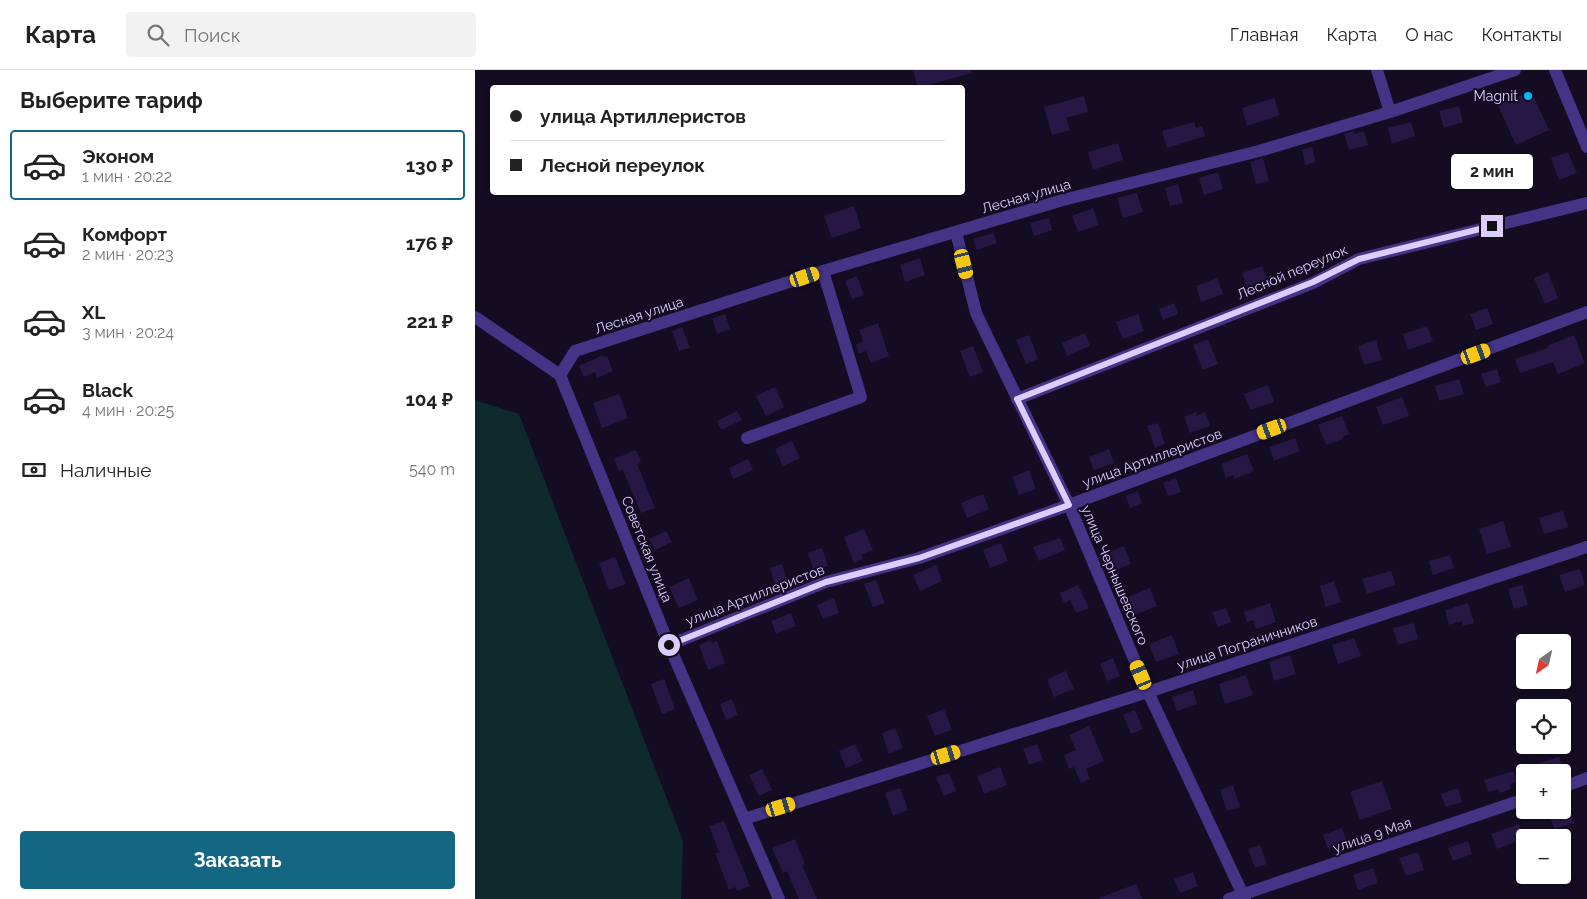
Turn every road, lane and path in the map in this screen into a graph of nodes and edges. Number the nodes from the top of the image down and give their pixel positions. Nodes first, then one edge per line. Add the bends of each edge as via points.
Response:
1 (1377, 70) edge
2 (1515, 70) edge
3 (1555, 70) edge
4 (1389, 112) junction
5 (1587, 147) edge
6 (1587, 203) edge
7 (956, 232) junction
8 (823, 271) junction
9 (1587, 312) edge
10 (475, 317) edge
11 (560, 375) junction
12 (1017, 399) junction
13 (747, 438) dead end
14 (1069, 505) junction
15 (1587, 546) edge
16 (669, 645) junction
17 (1148, 692) junction
18 (1587, 778) edge
19 (1571, 784) edge
20 (1516, 802) edge
21 (744, 819) junction
22 (1244, 897) edge
23 (779, 899) edge
24 (1229, 899) edge

1 - 4 street
2 - 4 street, Лесная улица
3 - 5 street
4 - 7 street, Лесная улица via 1259,151 1063,200
6 - 12 street, Лесной переулок via 1359,259 1313,282
7 - 8 street, Лесная улица
7 - 12 street, улица Чернышевского via 977,312
8 - 11 street, Лесная улица via 575,351
8 - 13 street via 861,397
9 - 14 street, улица Артиллеристов
10 - 11 street
11 - 16 street, Советская улица
12 - 14 street, улица Чернышевского
14 - 16 street, улица Артиллеристов via 919,558 826,582
14 - 17 street, улица Чернышевского
15 - 17 street, улица Пограничников
16 - 21 street, Советская улица
17 - 21 street, улица Пограничников
17 - 22 street, улица Чернышевского
18 - 19 street
20 - 22 street, улица 9 Мая
21 - 23 street, Советская улица
22 - 24 street, улица 9 Мая

